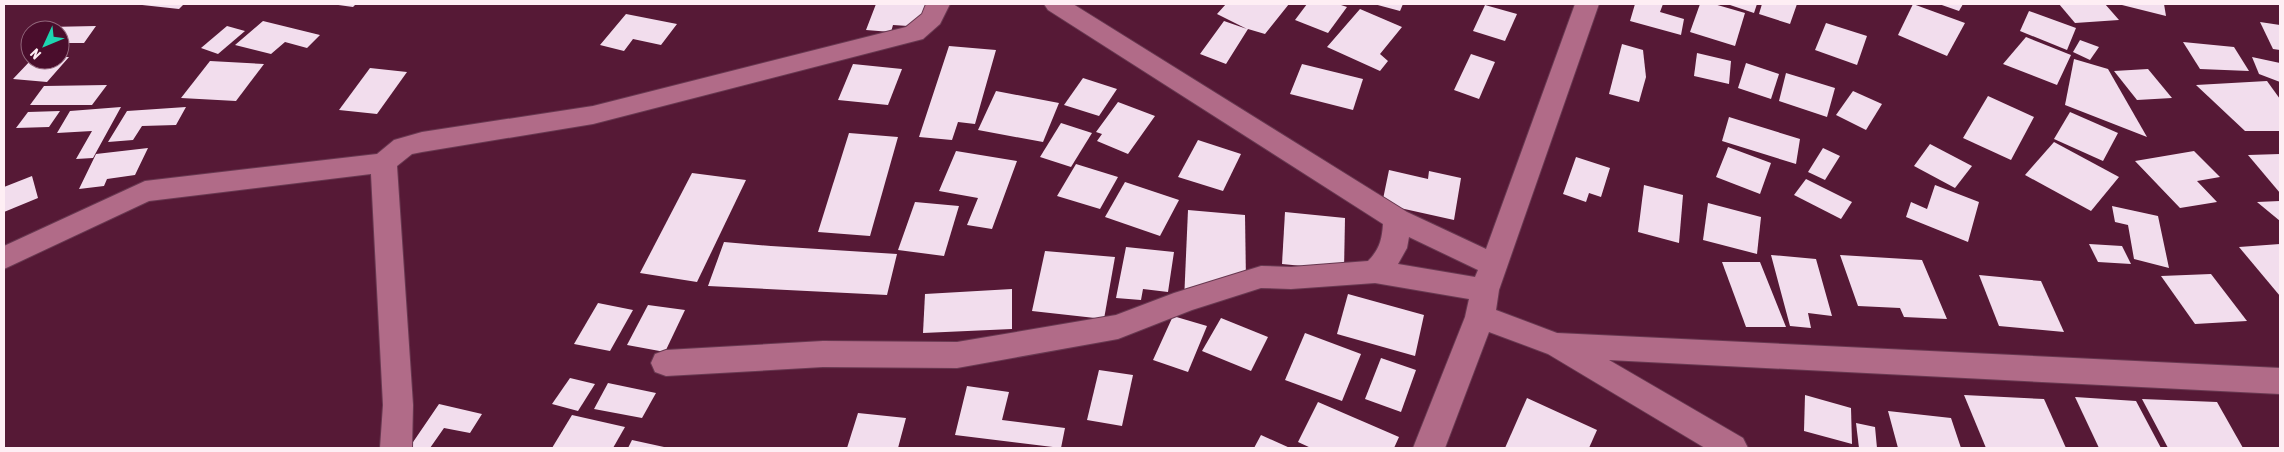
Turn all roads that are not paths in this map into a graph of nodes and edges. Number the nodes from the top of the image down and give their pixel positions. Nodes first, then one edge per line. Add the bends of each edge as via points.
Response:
1 (938, 4) edge
2 (1056, 4) edge
3 (1587, 4) edge
4 (384, 164) junction
5 (1397, 219) junction
6 (4, 258) edge
7 (1375, 272) junction
8 (1486, 290) junction
9 (1557, 345) junction
10 (666, 363) dead end
11 (2280, 381) edge
12 (396, 448) edge
13 (1429, 448) edge
14 (1732, 448) edge

1 - 4 street via 932,18 914,33 593,115 422,142 403,147
2 - 5 street
3 - 8 street
4 - 6 street via 145,192
4 - 12 street via 398,405
5 - 7 street via 1396,237 1389,258
5 - 8 street
7 - 8 street
7 - 10 street via 1261,277 1184,301 1118,327 957,355 822,354
8 - 9 street
8 - 13 street
9 - 11 street
9 - 14 street

